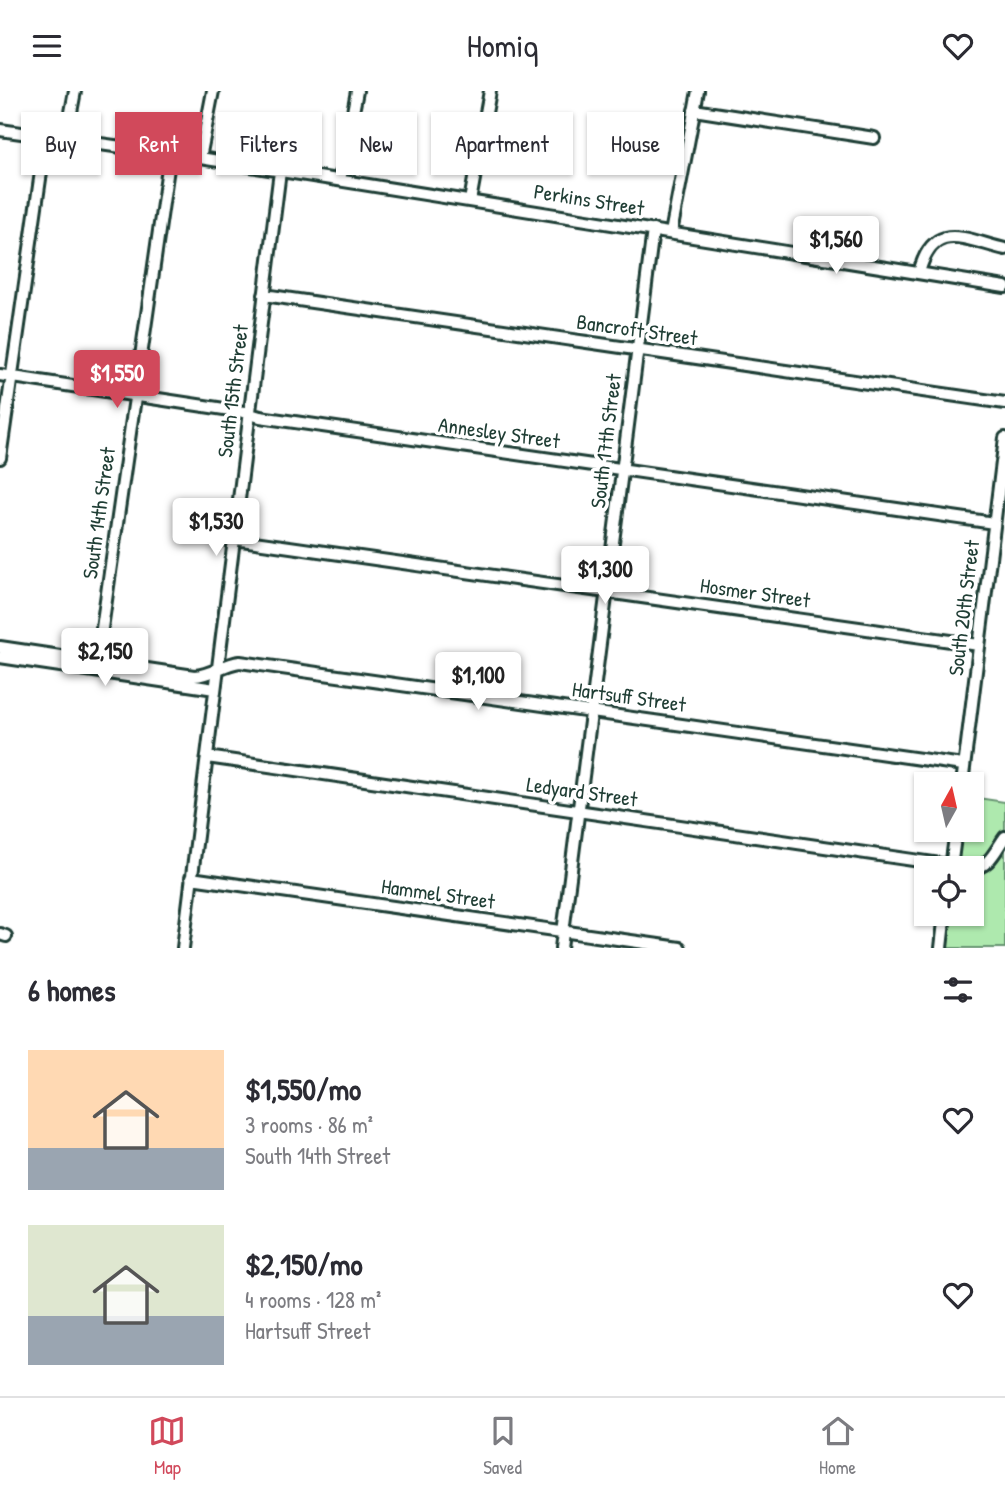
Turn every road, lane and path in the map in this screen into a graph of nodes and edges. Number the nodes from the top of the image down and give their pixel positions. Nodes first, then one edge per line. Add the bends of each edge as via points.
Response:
1 (75, 91) edge
2 (212, 91) edge
3 (357, 91) edge
4 (490, 91) edge
5 (698, 91) edge
6 (694, 110) junction
7 (71, 112) edge
8 (0, 129) edge
9 (21, 133) edge
10 (874, 138) dead end
11 (202, 147) edge
12 (40, 175) edge
13 (167, 175) edge
14 (279, 175) edge
15 (307, 175) edge
16 (340, 180) junction
17 (470, 201) junction
18 (653, 230) junction
19 (671, 233) junction
20 (1005, 249) edge
21 (919, 273) junction
22 (1005, 287) edge
23 (264, 295) junction
24 (637, 350) junction
25 (6, 376) edge
26 (135, 395) junction
27 (1005, 403) edge
28 (250, 414) junction
29 (1005, 438) edge
30 (0, 459) edge
31 (622, 470) junction
32 (994, 523) junction
33 (234, 539) junction
34 (606, 591) junction
35 (979, 645) junction
36 (0, 647) edge
37 (0, 657) edge
38 (96, 666) junction
39 (218, 669) junction
40 (215, 689) junction
41 (591, 711) junction
42 (207, 757) junction
43 (963, 765) junction
44 (963, 772) edge
45 (579, 811) junction
46 (1005, 837) edge
47 (914, 860) edge
48 (984, 866) edge
49 (191, 878) junction
50 (944, 926) edge
51 (563, 931) junction
52 (183, 948) edge
53 (561, 948) edge
54 (680, 948) edge
55 (941, 948) edge

1 - 7 street
2 - 11 street
3 - 16 street
4 - 17 street
5 - 6 street
6 - 10 street
6 - 19 street
8 - 9 street, Perkins Street
12 - 25 street
13 - 26 street, South 14th Street
14 - 23 street, South 15th Street
15 - 16 street, Perkins Street
16 - 17 street, Perkins Street
17 - 18 street, Perkins Street
18 - 19 street, Perkins Street
18 - 24 street, South 17th Street
19 - 21 street, Perkins Street
20 - 21 street via 957,237 939,239 926,251
21 - 22 street, Perkins Street
23 - 24 street, Bancroft Street
23 - 28 street, South 15th Street
24 - 27 street, Bancroft Street
24 - 31 street, South 17th Street
25 - 26 street, Annesley Street
25 - 30 street
26 - 28 street, Annesley Street
26 - 38 street, South 14th Street
28 - 31 street, Annesley Street
28 - 33 street, South 15th Street
29 - 32 street, South 20th Street
31 - 32 street, Annesley Street
31 - 34 street, South 17th Street
32 - 35 street, South 20th Street
33 - 34 street, Hosmer Street
33 - 39 street, South 15th Street
34 - 35 street, Hosmer Street
34 - 41 street, South 17th Street
35 - 43 street, South 20th Street
36 - 38 street, Hartsuff Street
37 - 38 street, Hartsuff Street
38 - 39 street, Hartsuff Street via 194,675
38 - 40 street, Hartsuff Street
39 - 40 street, South 15th Street
39 - 41 street, Hartsuff Street via 240,662
40 - 42 street, South 15th Street
41 - 43 street, Hartsuff Street
41 - 45 street, South 17th Street
42 - 45 street, Ledyard Street
42 - 49 street, South 15th Street
43 - 44 street, South 20th Street
45 - 47 street, Ledyard Street
45 - 51 street, South 17th Street
46 - 48 street
49 - 51 street, Hammel Street
49 - 52 street, South 15th Street
50 - 55 street
51 - 53 street, South 17th Street
51 - 54 street, Hammel Street

